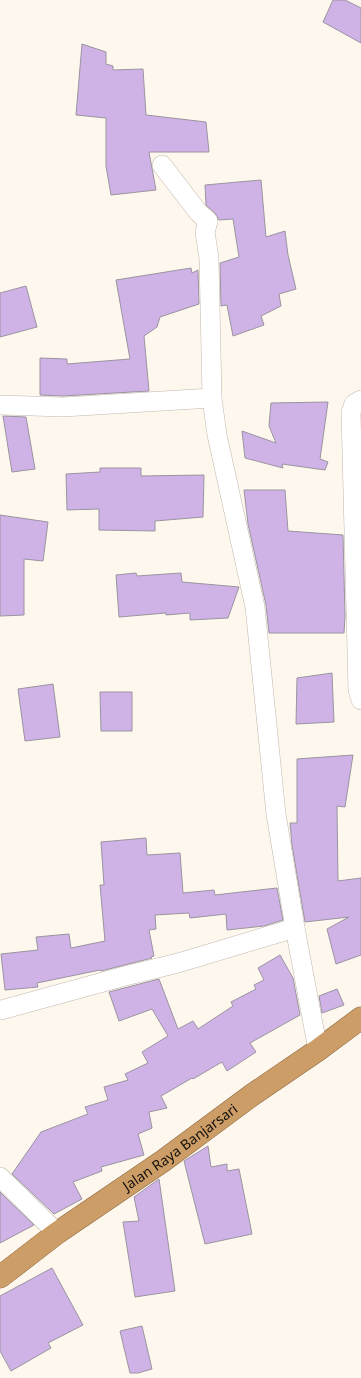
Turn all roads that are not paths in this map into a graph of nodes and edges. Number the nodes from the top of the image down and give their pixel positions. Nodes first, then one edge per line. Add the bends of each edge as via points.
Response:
1 (162, 166) dead end
2 (212, 398) junction
3 (361, 400) edge
4 (0, 405) edge
5 (361, 700) edge
6 (295, 928) junction
7 (0, 1010) edge
8 (361, 1018) edge
9 (318, 1050) junction
10 (0, 1177) edge
11 (57, 1233) junction
12 (0, 1277) edge

1 - 2 street via 208,221 205,232 209,258
2 - 4 street via 64,407
2 - 6 street via 217,435 255,607 274,797
3 - 5 street via 354,404 351,412 358,690
6 - 7 street via 178,963
6 - 9 street
8 - 9 highway, Jalan Raya Banjarsari
9 - 11 highway, Jalan Raya Banjarsari
10 - 11 street
11 - 12 highway, Jalan Raya Banjarsari

